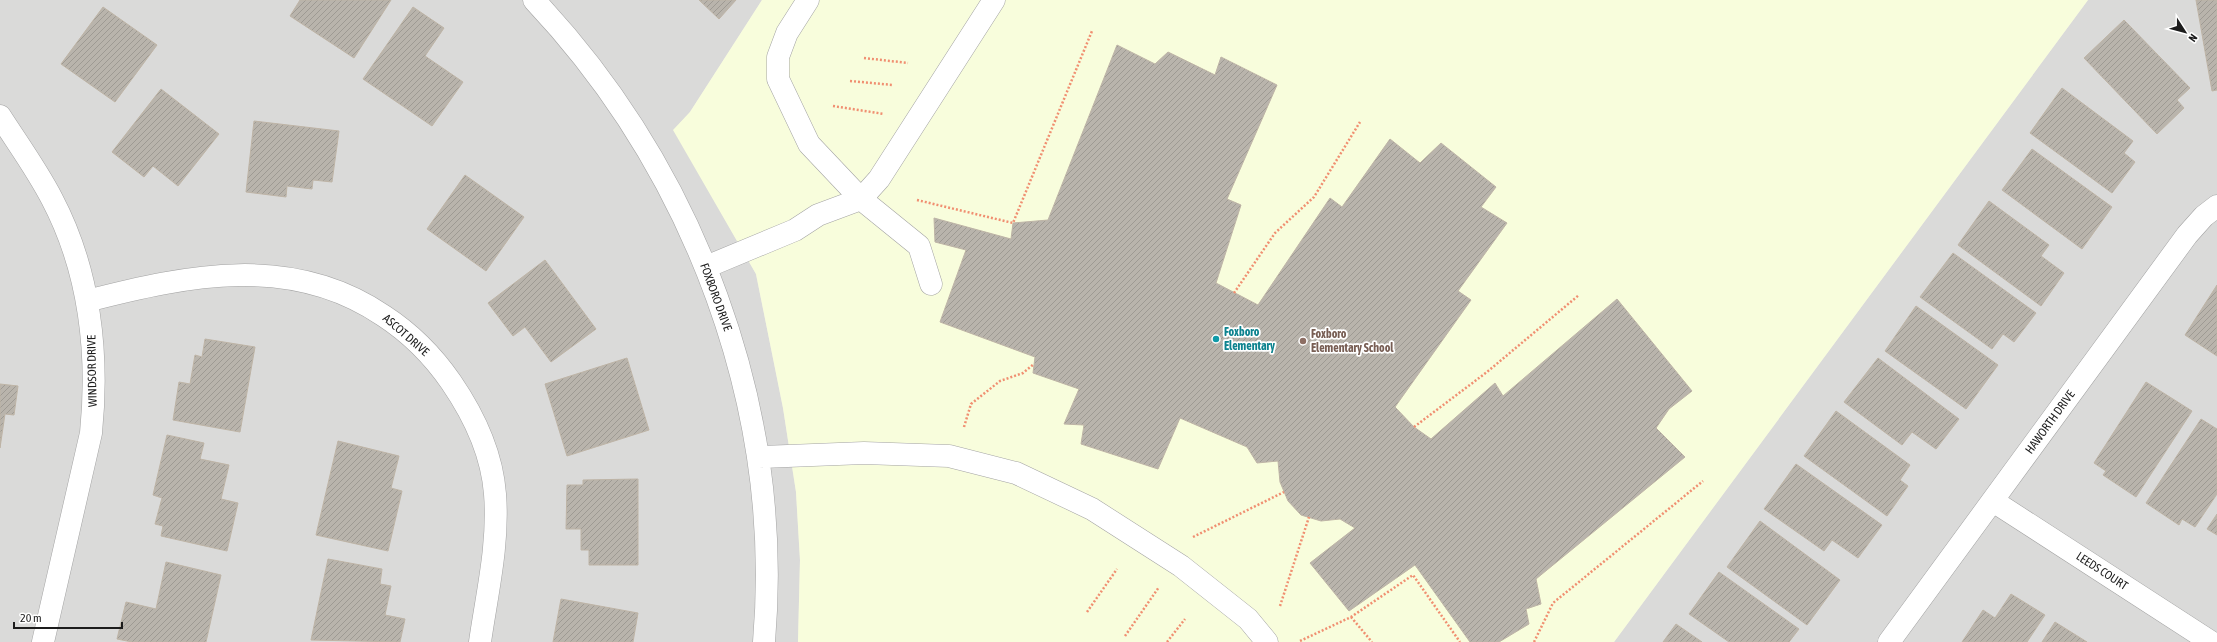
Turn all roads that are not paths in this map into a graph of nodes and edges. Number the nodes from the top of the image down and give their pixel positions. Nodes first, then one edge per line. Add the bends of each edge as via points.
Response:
1 (534, 0) edge
2 (808, 0) edge
3 (994, 0) edge
4 (0, 116) edge
5 (861, 199) junction
6 (2217, 206) edge
7 (706, 267) junction
8 (931, 284) dead end
9 (87, 301) junction
10 (759, 457) junction
11 (1993, 501) junction
12 (43, 642) edge
13 (480, 642) edge
14 (764, 642) edge
15 (1267, 642) edge
16 (1889, 642) edge
17 (2211, 642) edge

1 - 7 street, FOXBORO DRIVE via 580,50 624,112 662,174 694,236
2 - 5 street via 787,33 778,57 778,79 809,144
3 - 5 street via 879,179
4 - 9 street, WINDSOR DRIVE via 52,200 74,256
5 - 7 street via 818,215 795,230
5 - 8 street via 919,246
6 - 11 street, HAWORTH DRIVE via 2187,235
7 - 10 street, FOXBORO DRIVE via 727,324 744,383
9 - 12 street, WINDSOR DRIVE via 93,340 94,408 91,433
9 - 13 street, ASCOT DRIVE via 207,277 241,274 274,276 308,281 340,292 370,306 415,340 443,369 462,397 477,427 495,492 496,522
10 - 14 street, FOXBORO DRIVE via 767,563
10 - 15 street via 864,453 949,456 1016,473 1092,509 1182,566 1248,619
11 - 16 street, HAWORTH DRIVE
11 - 17 street, LEEDS COURT

